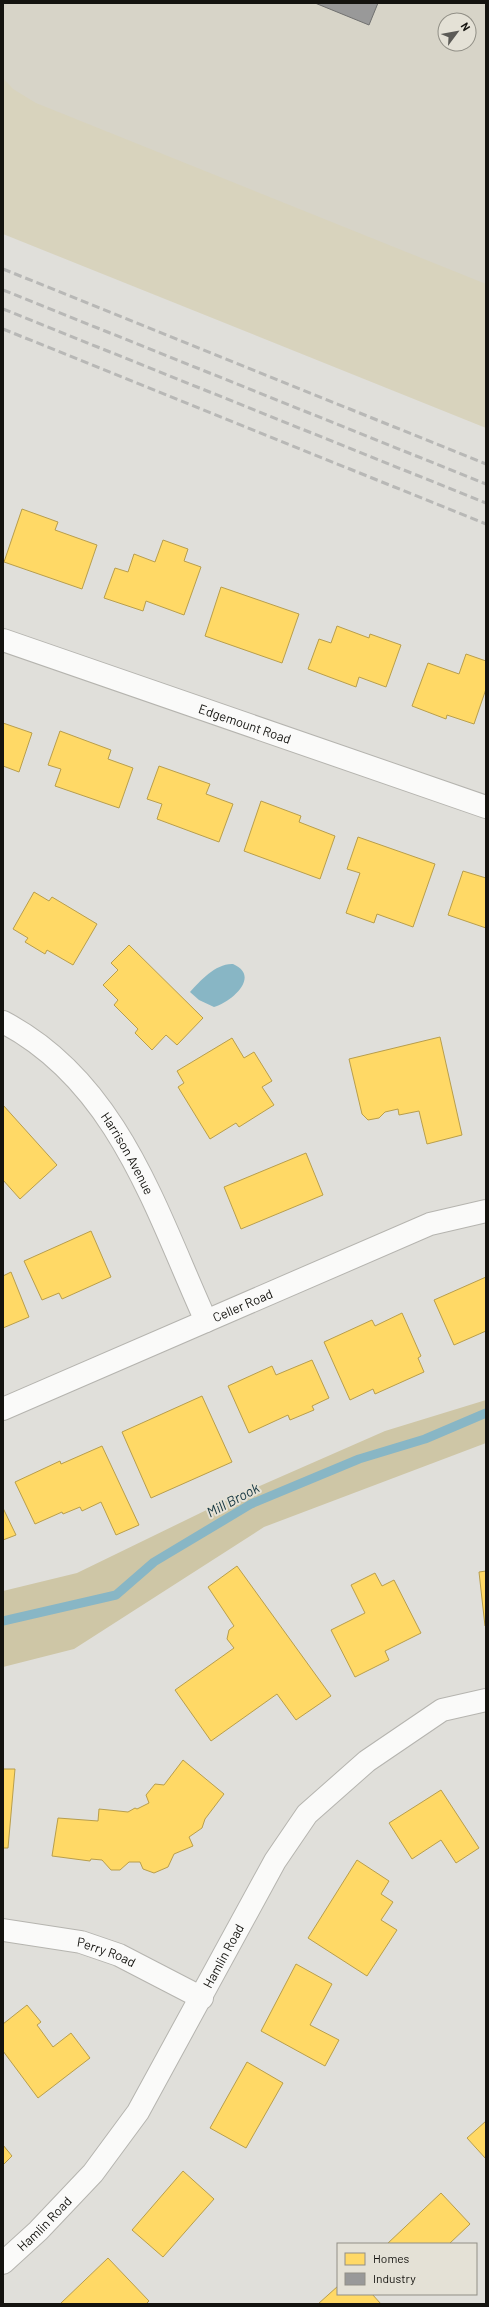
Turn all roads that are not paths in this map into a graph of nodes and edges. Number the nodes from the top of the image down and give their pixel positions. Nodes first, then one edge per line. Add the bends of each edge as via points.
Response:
1 (3, 640) edge
2 (486, 807) edge
3 (3, 1022) edge
4 (486, 1211) edge
5 (206, 1321) junction
6 (3, 1409) edge
7 (486, 1700) edge
8 (3, 1930) edge
9 (202, 1998) junction
10 (3, 2263) edge

1 - 2 street, Edgemount Road
3 - 5 street, Harrison Avenue via 20,1031 58,1060 89,1091 118,1132 138,1166
4 - 5 street, Celler Road via 430,1224
5 - 6 street, Celler Road
7 - 9 street, Hamlin Road via 442,1710 367,1761 307,1814 275,1861
8 - 9 street, Perry Road via 81,1942 112,1952
9 - 10 street, Hamlin Road via 138,2112 93,2173 38,2231

